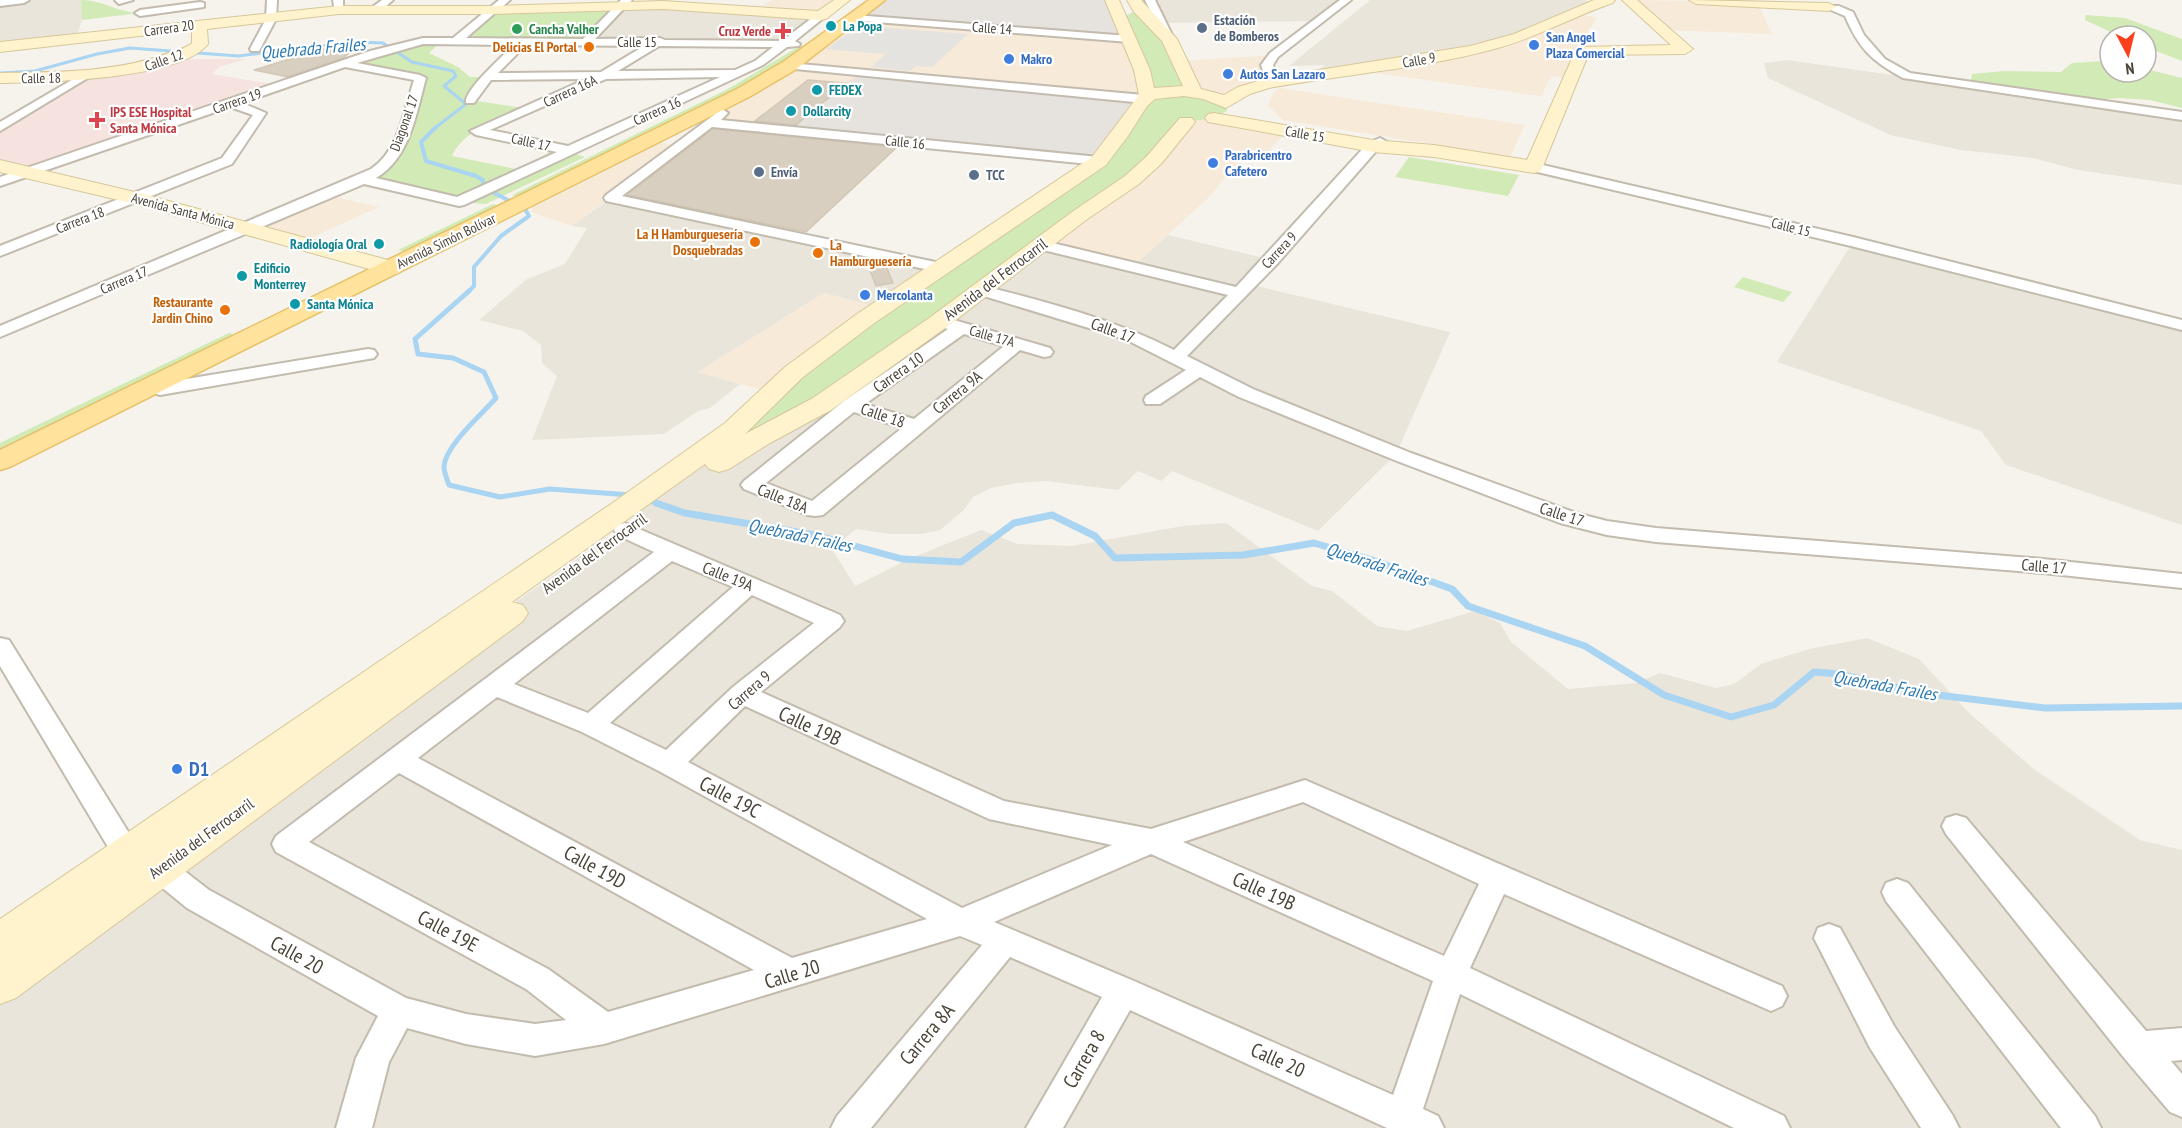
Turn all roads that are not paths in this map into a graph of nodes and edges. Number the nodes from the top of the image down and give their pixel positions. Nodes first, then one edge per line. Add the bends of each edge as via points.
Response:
1 (24, 0) edge
2 (272, 0) edge
3 (388, 0) edge
4 (505, 0) edge
5 (843, 0) edge
6 (854, 0) edge
7 (878, 0) edge
8 (1112, 0) edge
9 (1134, 0) edge
10 (1150, 0) edge
11 (1346, 0) edge
12 (1608, 0) edge
13 (1629, 0) edge
14 (1696, 0) edge
15 (1816, 1) edge
16 (0, 3) edge
17 (200, 3) edge
18 (1787, 3) junction
19 (338, 5) edge
20 (618, 6) edge
21 (1844, 6) edge
22 (375, 10) junction
23 (492, 10) junction
24 (140, 13) dead end
25 (271, 16) junction
26 (821, 16) junction
27 (854, 18) junction
28 (199, 24) junction
29 (1129, 39) junction
30 (1169, 39) junction
31 (456, 41) junction
32 (524, 41) junction
33 (660, 41) junction
34 (586, 42) junction
35 (789, 44) junction
36 (406, 45) joint
37 (0, 47) edge
38 (255, 49) dead end
39 (345, 63) junction
40 (789, 66) junction
41 (740, 73) junction
42 (604, 75) junction
43 (82, 77) junction
44 (488, 77) junction
45 (0, 78) edge
46 (1272, 82) junction
47 (1194, 92) junction
48 (743, 93) junction
49 (470, 100) dead end
50 (232, 103) junction
51 (1150, 107) junction
52 (1221, 112) junction
53 (2182, 116) edge
54 (1186, 122) junction
55 (711, 123) junction
56 (0, 127) edge
57 (476, 131) joint
58 (1383, 145) junction
59 (571, 152) junction
60 (1099, 161) junction
61 (1534, 167) junction
62 (8, 175) edge
63 (362, 179) junction
64 (136, 198) junction
65 (494, 198) junction
66 (116, 206) junction
67 (240, 232) junction
68 (1040, 245) junction
69 (0, 251) edge
70 (939, 267) junction
71 (370, 269) junction
72 (980, 290) junction
73 (1239, 293) junction
74 (951, 324) junction
75 (2182, 325) edge
76 (0, 332) edge
77 (1017, 344) junction
78 (1044, 352) dead end
79 (368, 354) dead end
80 (1177, 357) junction
81 (1200, 369) junction
82 (153, 386) junction
83 (1153, 400) dead end
84 (851, 405) junction
85 (915, 426) junction
86 (0, 438) edge
87 (0, 461) edge
88 (751, 485) joint
89 (670, 486) junction
90 (815, 510) joint
91 (629, 520) junction
92 (669, 552) junction
93 (2182, 581) edge
94 (750, 584) junction
95 (832, 621) joint
96 (0, 646) edge
97 (492, 685) junction
98 (742, 694) junction
99 (591, 725) junction
100 (398, 760) junction
101 (669, 764) junction
102 (1956, 826) dead end
103 (1151, 841) junction
104 (143, 861) junction
105 (1497, 878) junction
106 (1897, 892) dead end
107 (961, 922) junction
108 (1829, 938) dead end
109 (1005, 940) junction
110 (0, 943) edge
111 (791, 974) junction
112 (1451, 974) junction
113 (0, 984) edge
114 (1123, 991) junction
115 (1771, 996) dead end
116 (399, 1011) junction
117 (604, 1029) junction
118 (2182, 1044) edge
119 (2137, 1048) junction
120 (2182, 1100) edge
121 (1414, 1122) edge
122 (354, 1128) edge
123 (849, 1128) edge
124 (1044, 1128) edge
125 (1772, 1128) edge
126 (1941, 1128) edge
127 (2083, 1128) edge

1 - 16 street
2 - 25 street
3 - 22 street
4 - 23 street
5 - 26 main road, Carrera 16
6 - 35 main road, Avenida Simón Bolívar
7 - 27 main road, Avenida Simón Bolívar
8 - 29 main road
9 - 30 main road
10 - 30 street
11 - 46 street via 1274,55 1267,65
12 - 46 main road, Calle 9 via 1520,37 1479,48
13 - 61 main road via 1685,49 1582,50
14 - 18 main road
15 - 18 main road
15 - 21 main road
17 - 24 street
17 - 28 street, Calle 12
18 - 21 main road
19 - 22 main road
19 - 25 main road, Carrera 20
20 - 23 main road
20 - 26 main road via 663,5
20 - 34 street
21 - 53 street via 1859,36 1881,61 1907,76
22 - 23 main road
23 - 31 street
25 - 28 main road, Carrera 20
25 - 38 street
26 - 35 street, Carrera 16
27 - 29 street, Calle 14
27 - 40 main road, Avenida Simón Bolívar
28 - 37 main road, Carrera 20
28 - 43 main road, Calle 12 via 200,44 194,49 148,67
29 - 51 main road via 1142,70
30 - 47 main road
31 - 32 street, Calle 15
31 - 36 street, Calle 15
32 - 34 street, Calle 15
32 - 44 street
33 - 34 street, Calle 15
33 - 35 street, Calle 15
33 - 42 street, Carrera 16A
35 - 41 street, Carrera 16
35 - 59 main road, Avenida Simón Bolívar via 751,74
36 - 39 street, Carrera 19
39 - 50 street, Carrera 19
39 - 63 street, Diagonal 17 via 420,78 397,150 384,166
40 - 48 main road, Avenida Simón Bolívar
40 - 51 street
41 - 42 street
41 - 59 street, Carrera 16
42 - 44 street
42 - 57 street, Carrera 16A
43 - 45 main road, Calle 18
43 - 56 street
44 - 49 street
46 - 52 main road, Calle 9 via 1232,96
47 - 51 main road via 1172,92
47 - 52 main road via 1214,96
48 - 55 street
48 - 65 main road, Avenida Simón Bolívar
50 - 62 street, Carrera 19
50 - 64 street, Carrera 18 via 260,113 227,161
51 - 54 main road
51 - 60 main road, Avenida del Ferrocarril
52 - 54 main road
52 - 58 main road, Calle 15
54 - 68 main road, Avenida del Ferrocarril via 1132,180
55 - 60 street, Calle 16
55 - 70 street via 611,198
57 - 59 street, Calle 17
58 - 61 main road, Calle 15
58 - 73 street, Carrera 9
59 - 65 main road, Avenida Simón Bolívar
60 - 70 main road, Avenida del Ferrocarril
61 - 75 street, Calle 15 via 1742,214
62 - 64 main road, Avenida Santa Mónica
62 - 66 main road, Avenida Santa Mónica
63 - 65 street
63 - 67 street, Diagonal 17
64 - 66 street, Carrera 18
64 - 67 main road, Avenida Santa Mónica
65 - 71 main road, Avenida Simón Bolívar
66 - 67 main road, Avenida Santa Mónica
66 - 69 street, Carrera 18
67 - 71 main road, Avenida Santa Mónica
67 - 76 street, Carrera 17
68 - 72 main road, Avenida del Ferrocarril
68 - 73 street
70 - 89 main road, Avenida del Ferrocarril via 794,372
71 - 82 main road, Avenida Simón Bolívar
71 - 86 main road, Avenida Simón Bolívar
72 - 74 main road, Avenida del Ferrocarril
72 - 80 street, Calle 17 via 1131,335
73 - 80 street, Carrera 9
74 - 77 street, Calle 17A
74 - 84 street, Carrera 10
74 - 89 main road, Avenida del Ferrocarril via 822,405
77 - 78 street, Calle 17A
77 - 85 street, Carrera 9A
79 - 82 street via 160,389
80 - 81 street, Calle 17
81 - 83 street
81 - 93 street, Calle 17 via 1246,393 1404,457 1568,518 1607,528
82 - 87 main road, Avenida Simón Bolívar
84 - 85 street, Calle 18
84 - 88 street, Carrera 10
85 - 90 street, Carrera 9A
88 - 90 street, Calle 18A
89 - 91 main road, Avenida del Ferrocarril
91 - 92 street, Calle 19A
91 - 104 main road, Avenida del Ferrocarril
92 - 94 street, Calle 19A
92 - 97 street
94 - 95 street, Calle 19A
94 - 99 street
95 - 98 street, Carrera 9
96 - 104 street, Calle 20
97 - 99 street, Calle 19C
97 - 100 street
98 - 101 street, Carrera 9
98 - 103 street, Calle 19B via 999,812
99 - 101 street, Calle 19C
100 - 111 street, Calle 19D
100 - 117 street, Calle 19E via 286,844 537,979
101 - 107 street, Calle 19C
102 - 119 street
103 - 105 street via 1305,791
103 - 107 street
103 - 112 street, Calle 19B
104 - 110 main road, Avenida del Ferrocarril
104 - 113 main road, Avenida del Ferrocarril
104 - 116 street, Calle 20 via 198,899
105 - 112 street
105 - 115 street
106 - 127 street
107 - 109 street, Calle 20
107 - 111 street, Calle 20
108 - 126 street via 1882,1037
109 - 114 street, Calle 20
109 - 123 street, Carrera 8A
111 - 117 street, Calle 20
112 - 121 street
112 - 125 street, Calle 19B
114 - 121 street, Calle 20
114 - 124 street, Carrera 8
116 - 117 street, Calle 20 via 466,1029 535,1040
116 - 122 street via 373,1058
118 - 119 street
119 - 120 street

